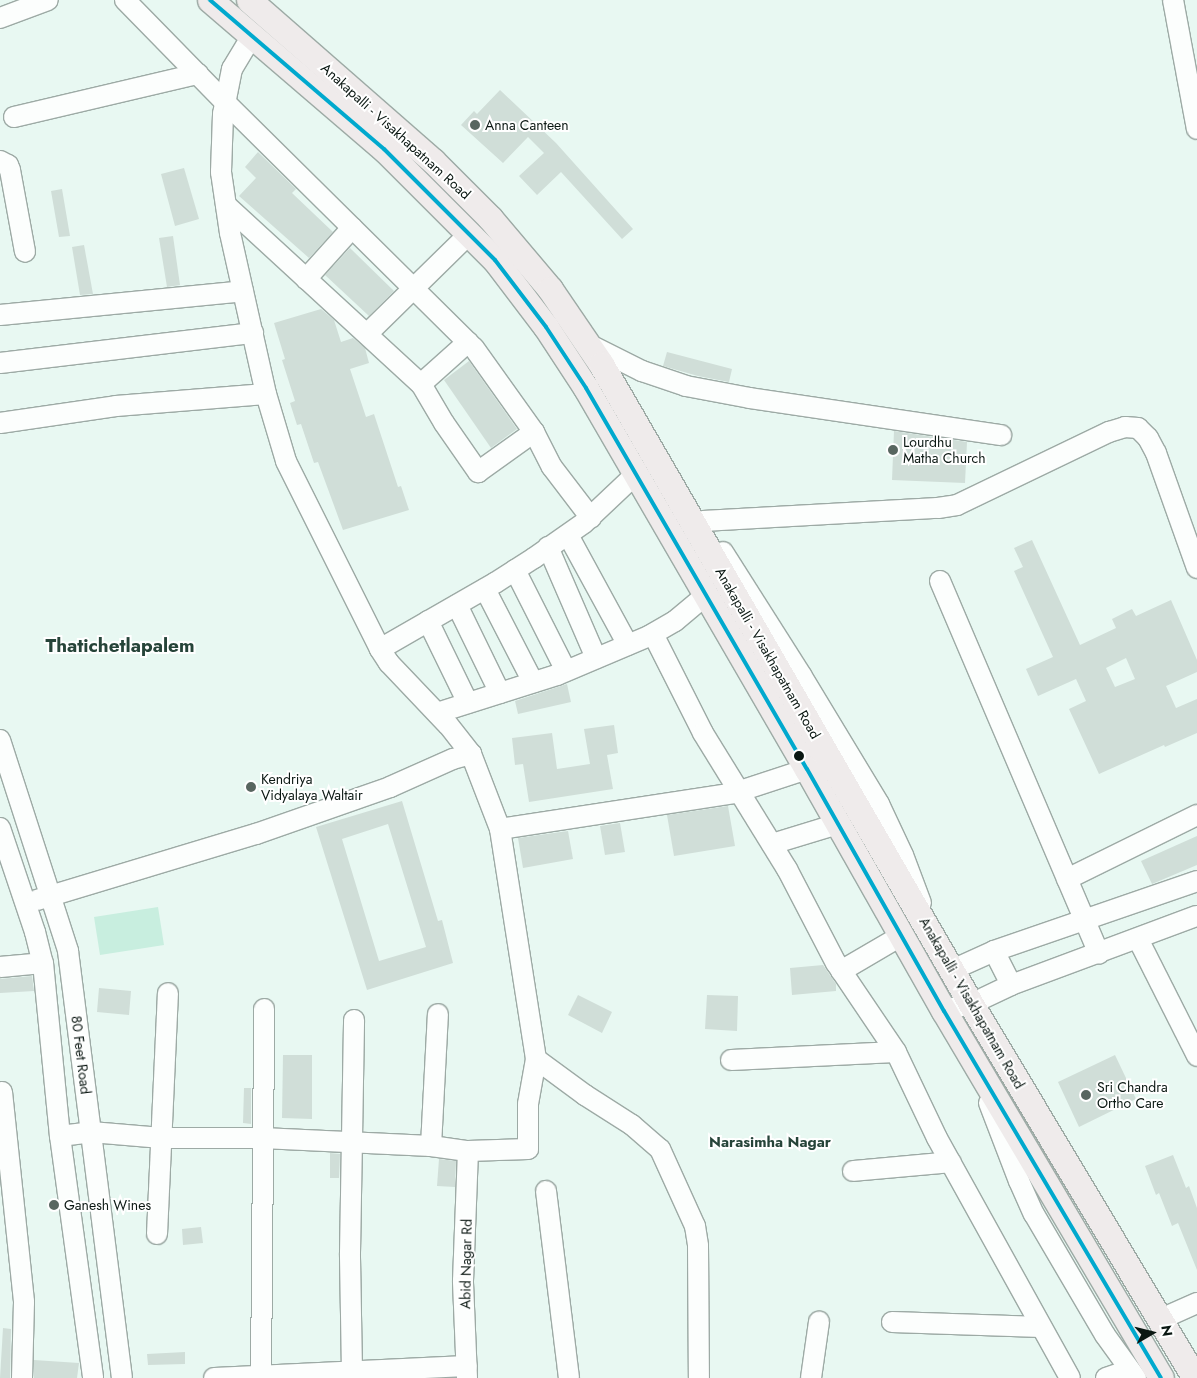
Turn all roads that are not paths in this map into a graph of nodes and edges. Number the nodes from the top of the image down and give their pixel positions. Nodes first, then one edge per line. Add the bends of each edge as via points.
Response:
1 (126, 0) edge
2 (210, 0) edge
3 (249, 0) edge
4 (1173, 0) edge
5 (39, 2) edge
6 (0, 18) edge
7 (252, 36) junction
8 (198, 74) junction
9 (225, 102) junction
10 (14, 117) dead end
11 (1197, 127) edge
12 (0, 161) edge
13 (226, 205) junction
14 (352, 228) junction
15 (469, 234) junction
16 (25, 252) dead end
17 (306, 279) junction
18 (414, 289) junction
19 (243, 291) junction
20 (0, 315) edge
21 (253, 333) junction
22 (367, 334) junction
23 (468, 342) junction
24 (586, 342) junction
25 (0, 363) edge
26 (421, 384) junction
27 (266, 394) junction
28 (0, 422) edge
29 (640, 431) junction
30 (534, 432) junction
31 (1001, 435) dead end
32 (636, 474) junction
33 (590, 518) junction
34 (703, 521) junction
35 (568, 535) junction
36 (548, 547) junction
37 (1197, 568) edge
38 (515, 570) junction
39 (940, 581) dead end
40 (485, 589) junction
41 (706, 595) junction
42 (457, 606) junction
43 (428, 621) junction
44 (653, 634) junction
45 (628, 645) junction
46 (380, 649) junction
47 (596, 658) junction
48 (566, 671) junction
49 (533, 682) junction
50 (500, 693) junction
51 (468, 703) junction
52 (437, 713) junction
53 (0, 740) edge
54 (471, 754) junction
55 (807, 769) junction
56 (740, 792) junction
57 (1197, 814) edge
58 (838, 824) junction
59 (0, 828) edge
60 (500, 829) junction
61 (772, 844) junction
62 (1067, 879) junction
63 (1197, 881) edge
64 (50, 895) junction
65 (26, 904) junction
66 (1197, 916) edge
67 (1085, 919) junction
68 (901, 936) junction
69 (934, 939) junction
70 (1138, 939) junction
71 (994, 951) junction
72 (1100, 954) junction
73 (43, 963) junction
74 (0, 967) edge
75 (952, 970) junction
76 (841, 971) junction
77 (1011, 985) junction
78 (168, 993) dead end
79 (971, 1004) junction
80 (264, 1009) dead end
81 (943, 1010) junction
82 (438, 1014) dead end
83 (354, 1020) dead end
84 (896, 1052) junction
85 (1197, 1056) edge
86 (536, 1060) junction
87 (731, 1060) dead end
88 (973, 1061) junction
89 (2, 1092) dead end
90 (91, 1132) junction
91 (60, 1136) junction
92 (162, 1138) junction
93 (262, 1138) junction
94 (353, 1143) junction
95 (431, 1146) junction
96 (468, 1151) junction
97 (951, 1162) junction
98 (853, 1171) dead end
99 (546, 1191) dead end
100 (157, 1234) dead end
101 (1197, 1303) edge
102 (1161, 1319) junction
103 (818, 1322) dead end
104 (892, 1322) dead end
105 (1041, 1327) junction
106 (352, 1372) junction
107 (467, 1372) edge
108 (1132, 1374) edge
109 (261, 1377) edge
110 (22, 1378) edge
111 (93, 1378) edge
112 (122, 1378) edge
113 (214, 1378) edge
114 (569, 1378) edge
115 (699, 1378) edge
116 (811, 1378) edge
117 (1070, 1378) edge
118 (1106, 1378) edge
119 (1161, 1378) edge
120 (1195, 1378) edge

1 - 8 street
2 - 7 main road
3 - 24 main road, Anakapalli - Visakhapatnam Road via 433,161 490,218 550,289
4 - 11 street
5 - 6 street
7 - 9 street via 232,70
7 - 15 main road via 384,149
8 - 9 street
8 - 10 street
9 - 13 street via 221,172
9 - 14 street
12 - 16 street via 8,164 10,170
13 - 17 street
13 - 19 street
14 - 17 street
14 - 18 street
15 - 18 street
15 - 32 main road via 495,260 546,327
17 - 22 street
18 - 22 street
18 - 23 street
19 - 20 street
19 - 21 street
21 - 25 street
21 - 27 street
22 - 26 street
23 - 26 street
23 - 30 street
24 - 29 main road, Anakapalli - Visakhapatnam Road
24 - 31 street via 642,371 686,386
26 - 30 street via 478,472
27 - 28 street via 116,406
27 - 46 street via 286,461
29 - 34 street
29 - 69 main road, Anakapalli - Visakhapatnam Road
30 - 33 street via 552,467
32 - 33 street
32 - 41 main road
33 - 35 street
34 - 37 street via 957,505 1109,432 1125,427 1138,428 1156,453
34 - 69 street via 879,804 903,855
35 - 36 street
35 - 45 street
36 - 38 street
36 - 47 street
38 - 40 street
38 - 48 street
39 - 62 street
40 - 42 street
40 - 49 street
41 - 44 street via 675,621
41 - 55 main road
42 - 43 street
42 - 50 street
43 - 46 street
43 - 51 street
44 - 45 street
44 - 56 street via 703,733
45 - 47 street
46 - 52 street
47 - 48 street
48 - 49 street
49 - 50 street
50 - 51 street
51 - 52 street
52 - 54 street
53 - 64 street, 80 Feet Road
54 - 60 street
54 - 64 street via 390,787 256,834
55 - 56 street
55 - 58 main road
56 - 60 street
56 - 61 street
57 - 62 street
58 - 61 street
58 - 68 main road
59 - 65 street, 80 Feet Road
60 - 86 street
61 - 76 street
62 - 67 street
63 - 67 street
64 - 65 street
64 - 90 street, 80 Feet Road via 68,951
65 - 73 street, 80 Feet Road
66 - 70 street
67 - 71 street
67 - 72 street
68 - 76 street
68 - 81 main road
69 - 75 main road, Anakapalli - Visakhapatnam Road
70 - 72 street
70 - 85 street
71 - 75 street
71 - 77 street
72 - 77 street
73 - 74 street
73 - 91 street, 80 Feet Road
75 - 79 main road, Anakapalli - Visakhapatnam Road
76 - 84 street
77 - 79 street
78 - 92 street
79 - 81 street
79 - 102 main road, Anakapalli - Visakhapatnam Road
80 - 93 street
81 - 88 main road
82 - 95 street
83 - 94 street
84 - 87 street
84 - 97 street
86 - 96 street via 528,1104 528,1149
86 - 115 street via 585,1096 632,1124 660,1149 695,1226
88 - 108 street via 1034,1214 1105,1335
88 - 119 main road
89 - 110 street via 24,1302
90 - 91 street
90 - 92 street
90 - 112 street, 80 Feet Road
91 - 111 street, 80 Feet Road
92 - 93 street
92 - 100 street
93 - 94 street
93 - 109 street
94 - 95 street
94 - 106 street via 350,1253
95 - 96 street
96 - 107 street, Abid Nagar Rd via 463,1281
97 - 98 street
97 - 105 street
99 - 114 street
101 - 102 street
102 - 120 main road, Anakapalli - Visakhapatnam Road
103 - 116 street
104 - 105 street
105 - 117 street
106 - 107 street
106 - 109 street
108 - 118 street
109 - 113 street

